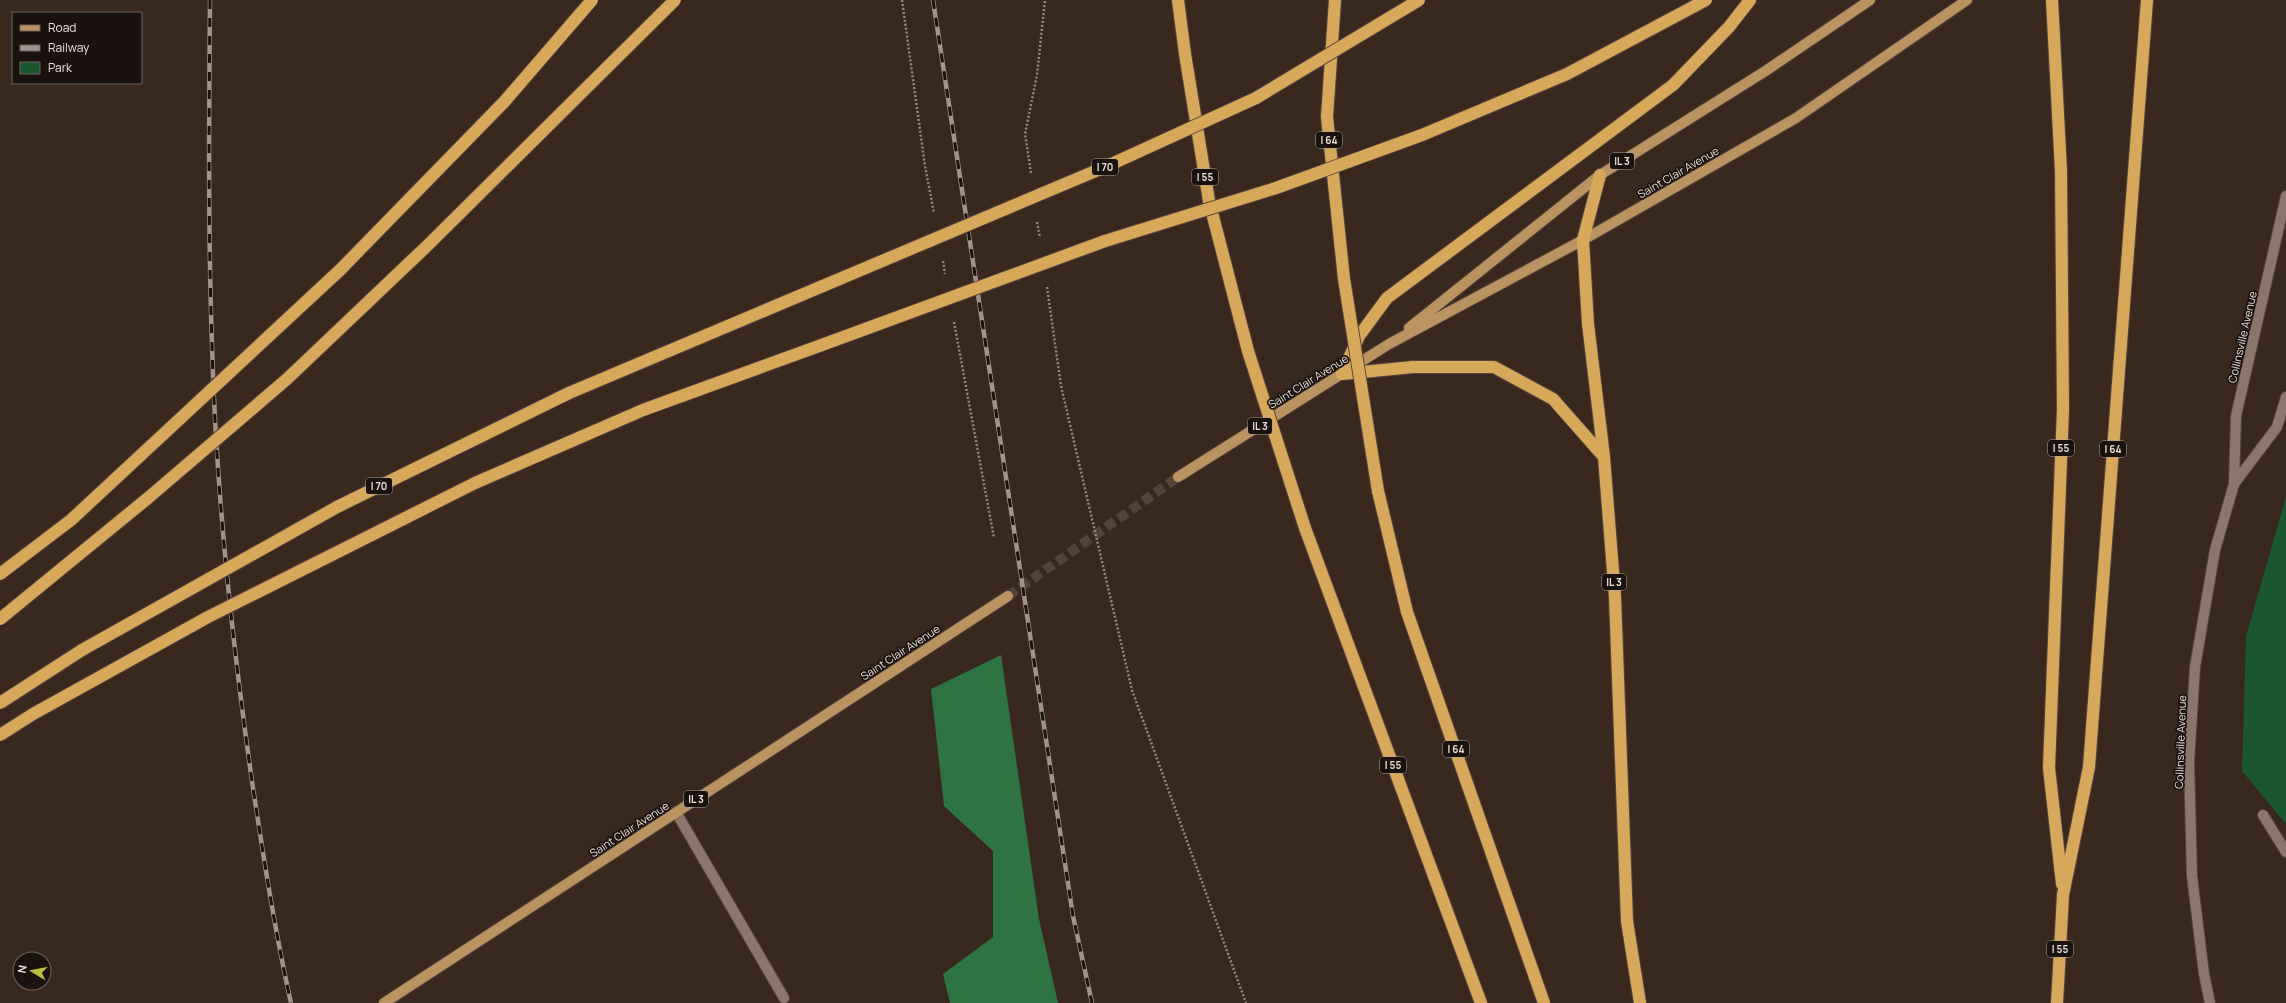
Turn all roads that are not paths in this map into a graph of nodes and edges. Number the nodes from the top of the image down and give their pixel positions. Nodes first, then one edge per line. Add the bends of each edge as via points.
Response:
1 (592, 0) edge
2 (675, 0) edge
3 (1178, 0) edge
4 (1335, 0) edge
5 (1419, 0) edge
6 (1706, 0) edge
7 (1750, 0) edge
8 (1870, 0) edge
9 (1967, 0) edge
10 (2052, 0) edge
11 (2147, 0) edge
12 (1600, 175) junction
13 (2286, 196) edge
14 (1583, 240) junction
15 (1389, 344) junction
16 (1342, 374) junction
17 (2286, 397) edge
18 (1604, 456) junction
19 (1178, 477) tunnel mouth
20 (2234, 484) junction
21 (0, 574) edge
22 (1008, 596) tunnel mouth
23 (0, 619) edge
24 (0, 703) edge
25 (0, 735) edge
26 (676, 812) junction
27 (2262, 816) dead end
28 (2286, 852) edge
29 (2063, 895) junction
30 (784, 998) dead end
31 (384, 1003) edge
32 (1481, 1003) edge
33 (1544, 1003) edge
34 (1640, 1003) edge
35 (2058, 1003) edge
36 (2210, 1003) edge

1 - 21 highway, bridge via 504,102 340,270 72,520
2 - 23 highway, bridge via 429,244 286,379 148,498
3 - 32 highway, I 55, bridge via 1184,54 1209,201 1248,352 1305,528
4 - 33 highway, I 64, bridge via 1327,117 1344,279 1378,492 1407,612
5 - 24 highway, I 70, bridge via 1256,98 1105,167 569,394 338,507 82,650
6 - 25 highway, bridge via 1567,74 1422,135 1276,188 1105,241 643,410 482,480 208,617
7 - 16 highway via 1729,27 1674,85 1387,298 1359,336
8 - 12 main road, Saint Clair Avenue / IL 3 via 1767,70
9 - 14 main road, Saint Clair Avenue via 1796,118
10 - 29 highway, I 55 via 2061,171 2063,409 2049,768
11 - 29 highway, I 64 via 2089,767
12 - 14 highway
12 - 15 main road, Saint Clair Avenue / IL 3
13 - 20 main road, Collinsville Avenue via 2236,416
14 - 15 main road, Saint Clair Avenue
14 - 18 highway via 1588,324
15 - 16 main road, Saint Clair Avenue / IL 3
16 - 18 highway, IL 3 via 1413,367 1494,367 1553,399
16 - 19 main road, Saint Clair Avenue / IL 3
17 - 20 main road, Collinsville Avenue via 2277,427
18 - 34 highway, IL 3 via 1615,597 1627,921
20 - 36 main road, Collinsville Avenue via 2215,550 2195,667 2189,762 2192,876
22 - 26 main road, Saint Clair Avenue / IL 3
26 - 30 main road
26 - 31 main road, Saint Clair Avenue / IL 3
27 - 28 main road
29 - 35 highway, I 55

